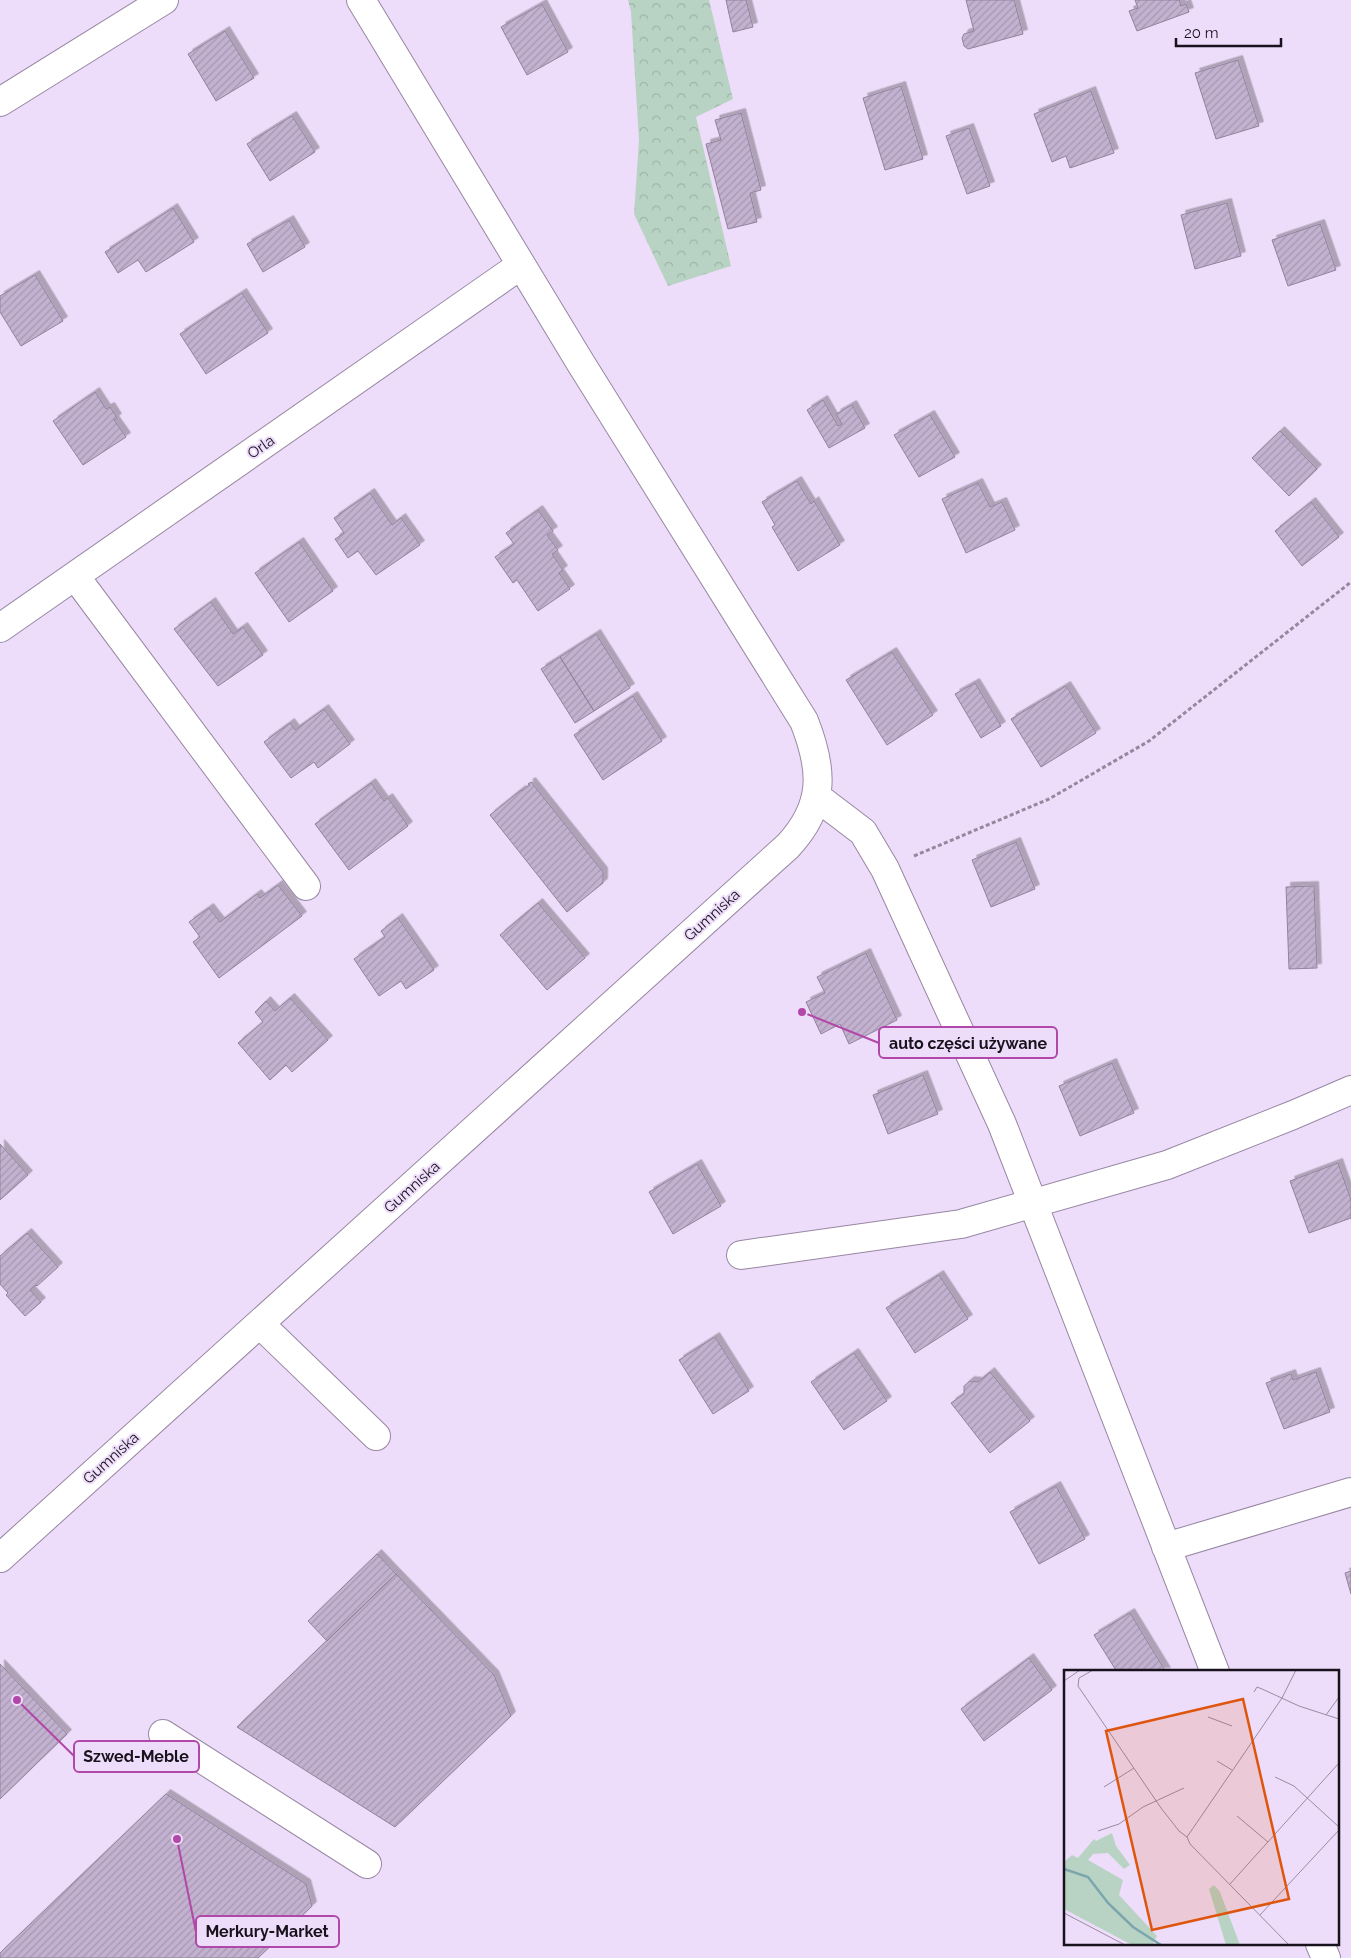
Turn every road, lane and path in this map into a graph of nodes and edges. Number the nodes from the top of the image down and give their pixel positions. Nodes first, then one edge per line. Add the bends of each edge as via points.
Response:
1 (164, 0) edge
2 (361, 0) edge
3 (0, 102) edge
4 (521, 265) junction
5 (75, 576) junction
6 (1351, 582) edge
7 (0, 628) edge
8 (815, 803) junction
9 (885, 868) junction
10 (306, 886) dead end
11 (1351, 1090) edge
12 (1032, 1203) junction
13 (741, 1255) dead end
14 (260, 1324) junction
15 (376, 1436) dead end
16 (1351, 1492) edge
17 (1166, 1547) junction
18 (0, 1558) edge
19 (1213, 1670) edge
20 (163, 1734) dead end
21 (367, 1864) dead end
22 (1321, 1946) edge
23 (1326, 1958) edge

1 - 3 street
2 - 4 street
4 - 5 street, Orla
4 - 8 street via 804,721 818,768
5 - 7 street, Orla
5 - 10 street
6 - 9 path via 1149,741 1049,799
8 - 9 street via 863,832
8 - 14 street, Gumniska via 807,822 788,846
9 - 12 street via 1002,1124
11 - 12 street via 1167,1165
12 - 13 street via 962,1224
12 - 17 street
14 - 15 street
14 - 18 street, Gumniska
16 - 17 street
17 - 19 street
20 - 21 street
22 - 23 street

